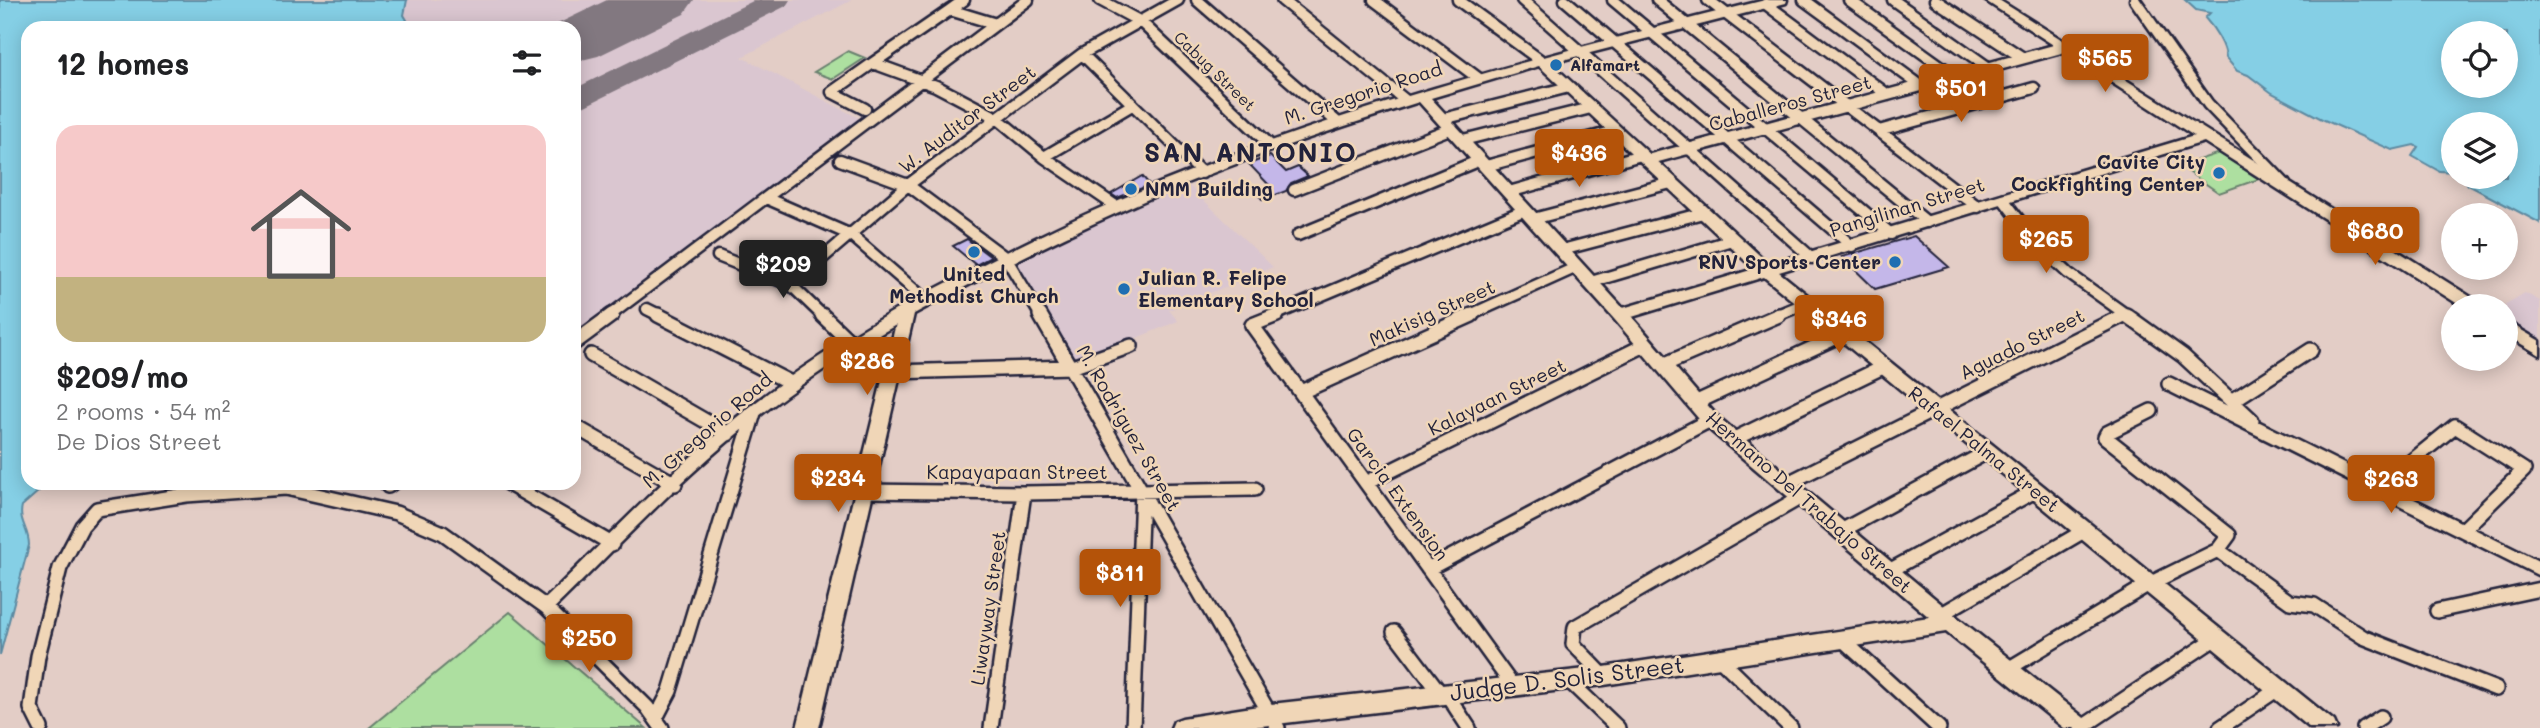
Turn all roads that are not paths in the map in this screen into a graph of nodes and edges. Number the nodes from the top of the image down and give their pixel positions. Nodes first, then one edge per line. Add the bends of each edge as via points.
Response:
1 (964, 0) edge
2 (1028, 0) edge
3 (1100, 0) edge
4 (1178, 0) edge
5 (1197, 0) edge
6 (1282, 0) edge
7 (1374, 0) edge
8 (1458, 0) edge
9 (1522, 0) edge
10 (1565, 0) edge
11 (1613, 0) edge
12 (1657, 0) edge
13 (1707, 0) edge
14 (1804, 0) edge
15 (1849, 0) edge
16 (1893, 0) edge
17 (1935, 0) edge
18 (1990, 0) edge
19 (2135, 0) edge
20 (1773, 1) edge
21 (950, 10) junction
22 (1725, 13) junction
23 (1141, 22) junction
24 (996, 24) junction
25 (1686, 24) junction
26 (1651, 32) junction
27 (1615, 41) junction
28 (2065, 47) junction
29 (1579, 51) junction
30 (1082, 54) junction
31 (2023, 58) junction
32 (1540, 60) junction
33 (873, 63) junction
34 (1989, 68) junction
35 (1956, 77) junction
36 (1478, 78) junction
37 (921, 82) junction
38 (1921, 86) junction
39 (1569, 87) junction
40 (2034, 88) dead end
41 (1888, 95) junction
42 (1413, 98) junction
43 (1132, 105) junction
44 (1847, 106) junction
45 (1591, 108) junction
46 (865, 109) dead end
47 (997, 118) junction
48 (1801, 119) junction
49 (1337, 122) junction
50 (1766, 128) junction
51 (1452, 129) junction
52 (1615, 131) junction
53 (1879, 131) junction
54 (2205, 137) junction
55 (1726, 139) junction
56 (1270, 145) junction
57 (1689, 149) junction
58 (1044, 157) junction
59 (1644, 158) junction
60 (840, 160) dead end
61 (1483, 163) junction
62 (1202, 173) junction
63 (1671, 183) junction
64 (908, 185) junction
65 (1294, 190) dead end
66 (1509, 192) junction
67 (2297, 196) junction
68 (766, 198) junction
69 (2003, 199) junction
70 (1117, 207) junction
71 (1978, 207) junction
72 (1703, 213) junction
73 (1529, 214) junction
74 (1927, 222) junction
75 (851, 234) junction
76 (1298, 234) dead end
77 (1891, 234) junction
78 (1732, 240) junction
79 (1852, 246) junction
80 (1562, 250) junction
81 (718, 256) dead end
82 (1006, 258) junction
83 (1812, 258) junction
84 (1577, 267) junction
85 (1768, 272) junction
86 (1591, 282) junction
87 (791, 285) junction
88 (2454, 294) edge
89 (926, 300) junction
90 (1806, 303) junction
91 (647, 309) dead end
92 (906, 311) junction
93 (2125, 314) junction
94 (1620, 315) junction
95 (1843, 334) junction
96 (2518, 335) edge
97 (581, 338) edge
98 (850, 342) junction
99 (1645, 345) junction
100 (1131, 346) dead end
101 (2540, 349) edge
102 (2311, 350) dead end
103 (591, 355) dead end
104 (1663, 365) junction
105 (1072, 367) junction
106 (1883, 367) junction
107 (893, 372) junction
108 (791, 383) junction
109 (2169, 384) dead end
110 (1301, 391) junction
111 (2232, 401) junction
112 (1695, 403) junction
113 (1934, 409) junction
114 (2151, 411) dead end
115 (754, 413) junction
116 (1710, 420) junction
117 (2260, 428) junction
118 (581, 430) edge
119 (728, 434) junction
120 (1732, 440) junction
121 (1987, 452) junction
122 (1366, 483) junction
123 (675, 484) junction
124 (1786, 484) junction
125 (1255, 489) dead end
126 (2377, 489) junction
127 (257, 490) edge
128 (295, 490) edge
129 (519, 490) edge
130 (1142, 490) junction
131 (864, 491) junction
132 (2035, 491) junction
133 (1024, 493) junction
134 (1801, 497) junction
135 (2463, 530) junction
136 (1841, 531) junction
137 (2084, 531) junction
138 (612, 544) junction
139 (2218, 550) junction
140 (1428, 569) junction
141 (2540, 569) edge
142 (1889, 571) junction
143 (2149, 584) junction
144 (2539, 591) edge
145 (546, 607) junction
146 (2437, 611) dead end
147 (1945, 619) junction
148 (1394, 632) dead end
149 (2216, 638) junction
150 (1844, 641) junction
151 (1721, 660) junction
152 (2008, 669) junction
153 (1604, 676) junction
154 (1567, 679) junction
155 (1512, 685) junction
156 (2278, 689) junction
157 (2496, 689) dead end
158 (1444, 693) junction
159 (2381, 717) dead end
160 (1274, 721) edge
161 (659, 723) edge
162 (41, 728) edge
163 (808, 728) edge
164 (990, 728) edge
165 (1133, 728) edge
166 (1182, 728) edge
167 (1469, 728) edge
168 (1618, 728) edge
169 (1791, 728) edge
170 (1939, 728) edge
171 (2081, 728) edge
172 (2220, 728) edge
173 (2326, 728) edge
174 (2364, 728) edge

1 - 21 street
2 - 24 street
3 - 23 street, Cabug Street
4 - 23 street, W. Auditor Street
5 - 49 street
6 - 42 street
7 - 36 street
8 - 32 street, Rafael Palma Street
9 - 29 street
10 - 27 street
11 - 26 street
12 - 25 street
13 - 22 street
14 - 38 street
15 - 35 street
16 - 34 street
17 - 31 street
18 - 28 street
19 - 67 street via 2208,104
20 - 22 street, M. Gregorio Road
20 - 41 street
21 - 24 street
21 - 33 street
22 - 25 street, M. Gregorio Road
22 - 44 street
23 - 30 street, W. Auditor Street
23 - 56 street, Cabug Street
24 - 37 street
25 - 26 street, M. Gregorio Road
25 - 48 street
26 - 27 street, M. Gregorio Road
26 - 50 street
27 - 29 street, M. Gregorio Road
27 - 55 street
28 - 31 street, Caballeros Street
28 - 54 street
29 - 32 street, M. Gregorio Road
29 - 57 street
30 - 43 street
30 - 47 street, W. Auditor Street
31 - 34 street, Caballeros Street
32 - 36 street, M. Gregorio Road
32 - 39 street, Rafael Palma Street
33 - 37 street
33 - 46 street via 832,92
34 - 35 street, Caballeros Street
35 - 38 street, Caballeros Street
36 - 42 street, M. Gregorio Road
37 - 47 street
37 - 68 street
38 - 41 street, Caballeros Street
39 - 45 street, Rafael Palma Street
39 - 51 street
40 - 53 street
41 - 44 street, Caballeros Street
42 - 49 street, M. Gregorio Road
42 - 51 street, Hermano Del Trabajo Street
43 - 58 street
43 - 62 street
44 - 48 street, Caballeros Street
44 - 53 street
45 - 51 street
45 - 52 street, Rafael Palma Street
47 - 58 street
47 - 64 street, W. Auditor Street
48 - 50 street, Caballeros Street
48 - 74 street
49 - 56 street, M. Gregorio Road
50 - 55 street, Caballeros Street
50 - 77 street
51 - 61 street, Hermano Del Trabajo Street
51 - 65 street
52 - 59 street, Rafael Palma Street
52 - 61 street
53 - 71 street
54 - 67 street
54 - 69 street, Pangilinan Street
55 - 57 street, Caballeros Street
55 - 79 street
56 - 62 street, M. Gregorio Road
57 - 59 street, Caballeros Street
57 - 83 street
58 - 70 street
59 - 63 street, Rafael Palma Street
59 - 66 street, Caballeros Street
60 - 64 street
61 - 66 street, Hermano Del Trabajo Street
61 - 76 street
62 - 70 street, M. Gregorio Road
63 - 72 street, Rafael Palma Street
63 - 73 street
64 - 75 street, W. Auditor Street
64 - 82 street
66 - 73 street, Hermano Del Trabajo Street
67 - 88 street
68 - 75 street
68 - 97 street
69 - 71 street, Pangilinan Street
69 - 93 street via 2048,255
70 - 82 street, M. Gregorio Road
71 - 74 street, Pangilinan Street
72 - 78 street, Rafael Palma Street
72 - 80 street
73 - 80 street, Hermano Del Trabajo Street
73 - 110 street, Garcia Extension via 1252,325
74 - 77 street, Pangilinan Street
75 - 87 street, W. Auditor Street
75 - 89 street
77 - 79 street, Pangilinan Street
78 - 85 street, Rafael Palma Street
78 - 86 street
79 - 83 street, Pangilinan Street
80 - 84 street, Hermano Del Trabajo Street
81 - 87 street
82 - 89 street, M. Gregorio Road
82 - 105 street, M. Rodriguez Street
83 - 85 street, Pangilinan Street
84 - 86 street, Hermano Del Trabajo Street
84 - 110 street, Makisig Street
85 - 90 street, Rafael Palma Street
85 - 94 street, Pangilinan Street
86 - 94 street, Hermano Del Trabajo Street
87 - 98 street
89 - 92 street, M. Gregorio Road
90 - 95 street, Rafael Palma Street
90 - 104 street
91 - 108 street
92 - 98 street, M. Gregorio Road
92 - 107 street
93 - 111 street via 2183,356
93 - 113 street, Aguado Street
94 - 99 street, Hermano Del Trabajo Street
95 - 106 street, Rafael Palma Street
95 - 112 street
96 - 101 street
98 - 108 street, M. Gregorio Road
99 - 104 street, Hermano Del Trabajo Street
99 - 122 street, Kalayaan Street
100 - 105 street
102 - 111 street
103 - 119 street
104 - 112 street, Hermano Del Trabajo Street
105 - 107 street
105 - 130 street, M. Rodriguez Street
106 - 113 street, Rafael Palma Street
106 - 120 street
107 - 131 street
108 - 115 street, M. Gregorio Road
109 - 117 street
110 - 122 street, Garcia Extension
111 - 117 street
112 - 116 street, Hermano Del Trabajo Street
113 - 121 street, Rafael Palma Street
113 - 124 street, Aguado Street
114 - 139 street via 2105,437 2229,535
115 - 119 street, M. Gregorio Road
115 - 161 street
116 - 120 street, Hermano Del Trabajo Street
116 - 140 street
117 - 126 street
118 - 123 street
119 - 123 street, M. Gregorio Road
120 - 124 street, Hermano Del Trabajo Street
121 - 132 street, Rafael Palma Street
121 - 136 street
122 - 140 street, Garcia Extension
123 - 138 street, M. Gregorio Road
124 - 134 street, Hermano Del Trabajo Street
125 - 130 street, Kapayapaan Street
126 - 135 street
126 - 135 street via 2455,426 2524,470
127 - 162 street via 97,509 82,526 60,568 38,656 31,708
128 - 145 street via 396,513 443,533
129 - 138 street
130 - 133 street, Kapayapaan Street
130 - 160 street, M. Rodriguez Street
130 - 165 street
131 - 133 street, Kapayapaan Street
131 - 163 street
132 - 137 street, Rafael Palma Street
132 - 142 street
133 - 164 street, Liwayway Street
134 - 136 street, Hermano Del Trabajo Street
134 - 153 street via 1575,627 1573,644
135 - 141 street
136 - 142 street, Hermano Del Trabajo Street
137 - 143 street, Rafael Palma Street
137 - 147 street
138 - 145 street, M. Gregorio Road
139 - 143 street
139 - 157 street via 2290,602 2314,606 2363,638
140 - 155 street, Garcia Extension
142 - 147 street, Hermano Del Trabajo Street
143 - 149 street, Rafael Palma Street
143 - 152 street
144 - 146 street
145 - 161 street
147 - 150 street, Judge D. Solis Street
147 - 152 street, Hermano Del Trabajo Street
148 - 158 street
149 - 156 street, Rafael Palma Street
149 - 171 street
150 - 151 street, Judge D. Solis Street
150 - 170 street
151 - 153 street, Judge D. Solis Street
151 - 169 street
152 - 171 street, Hermano Del Trabajo Street
153 - 154 street, Judge D. Solis Street
154 - 155 street, Judge D. Solis Street
154 - 168 street
155 - 158 street, Judge D. Solis Street
156 - 172 street
156 - 173 street, Rafael Palma Street
158 - 160 street, Judge D. Solis Street
158 - 167 street
159 - 174 street
160 - 166 street, Judge D. Solis Street

